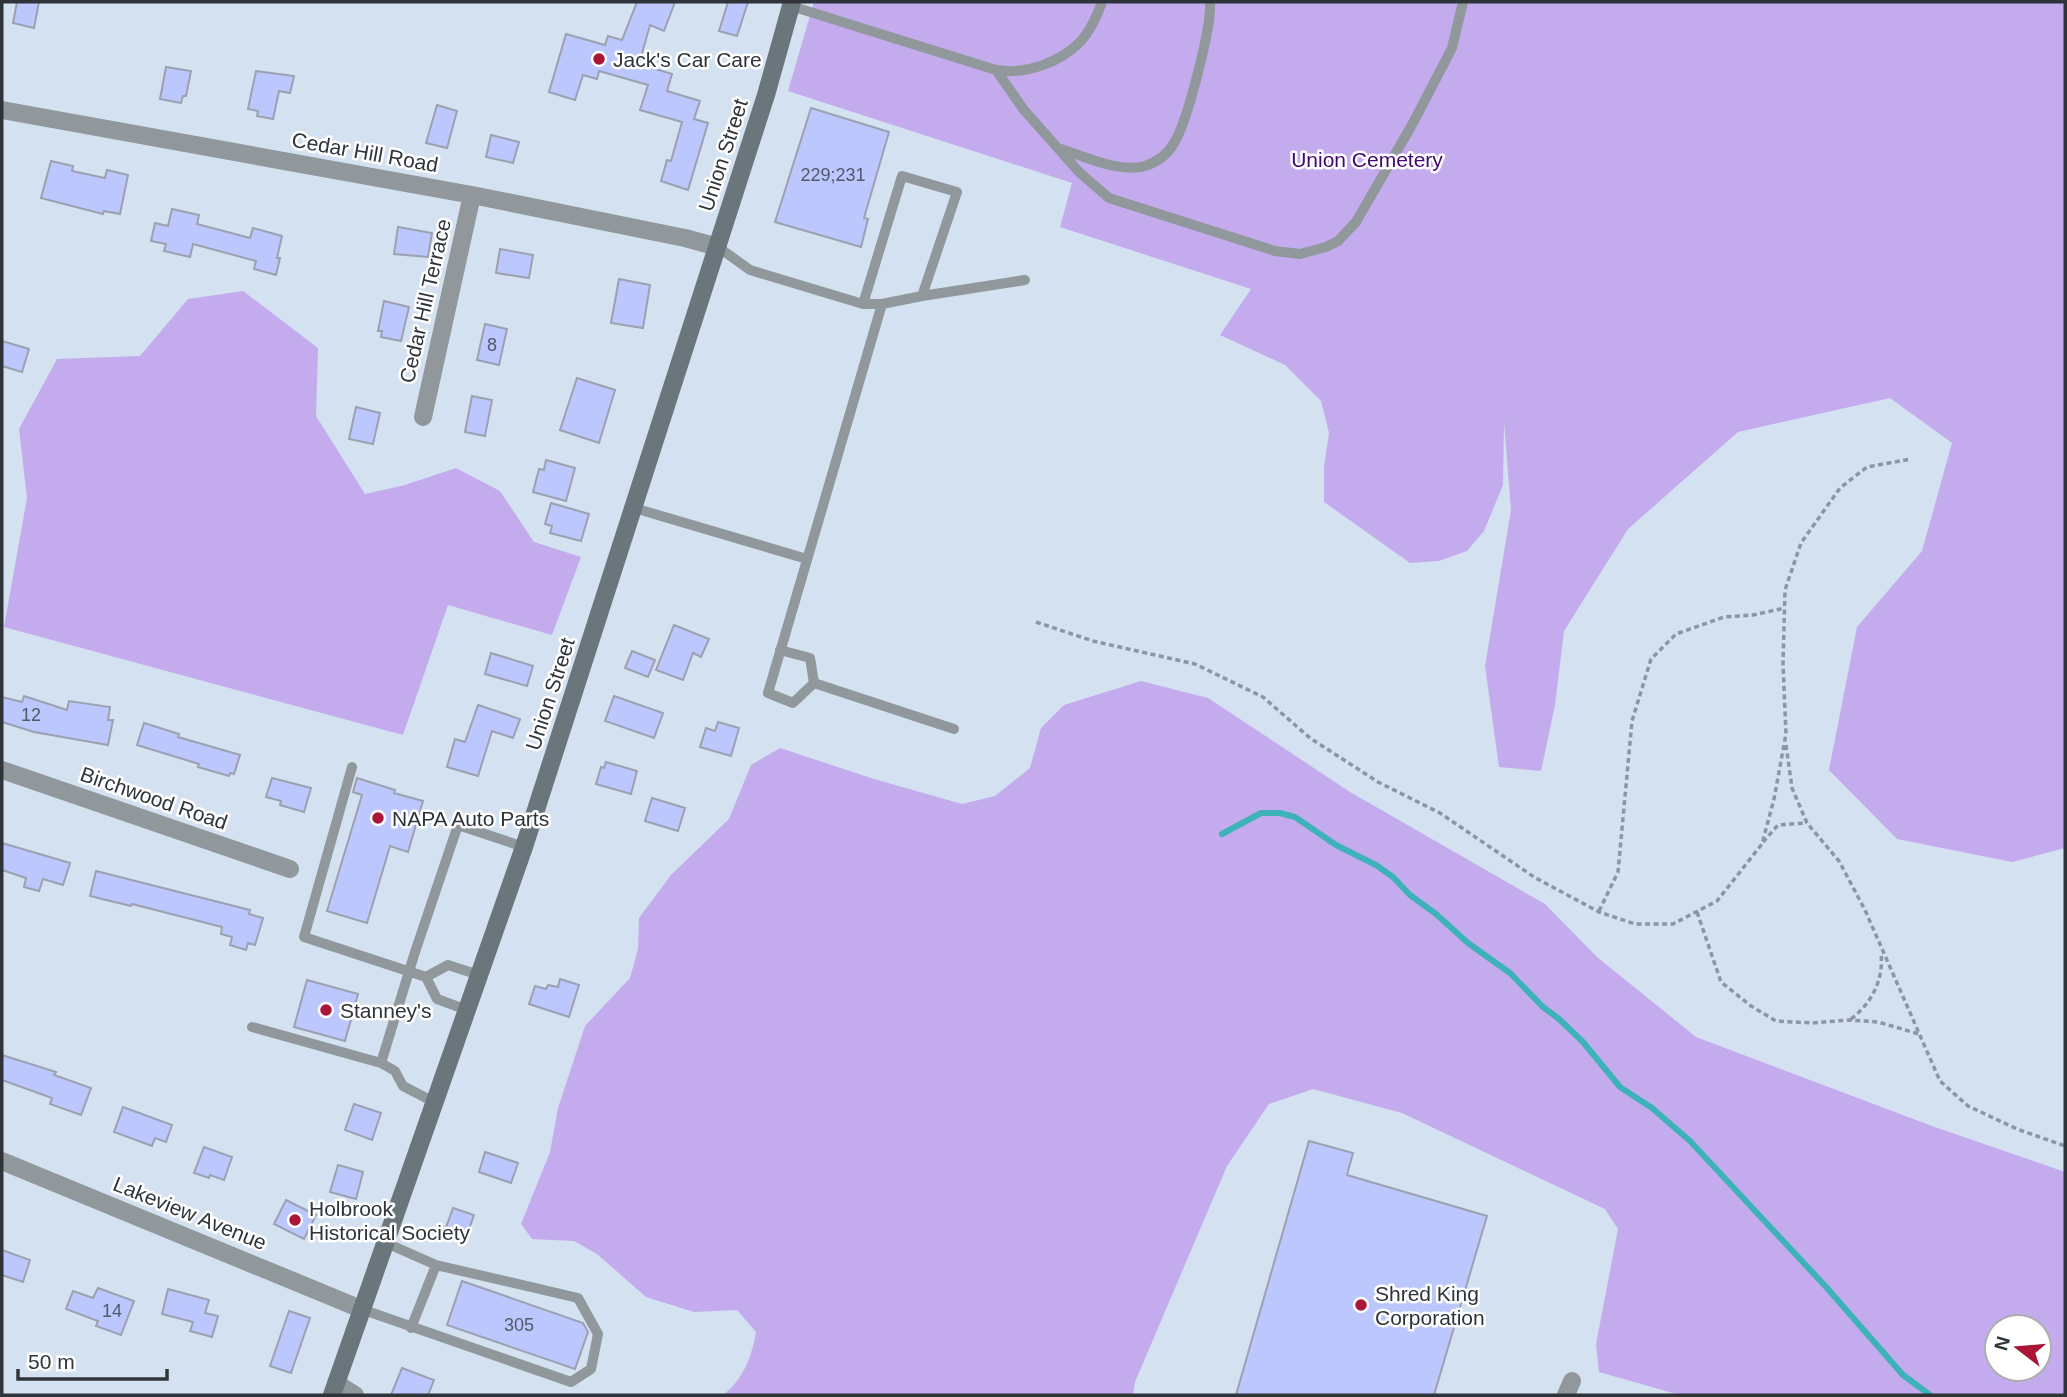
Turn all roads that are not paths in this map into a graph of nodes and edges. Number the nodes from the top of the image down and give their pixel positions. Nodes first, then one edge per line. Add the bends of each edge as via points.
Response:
1 (1102, 2) edge
2 (1210, 2) edge
3 (1463, 2) edge
4 (792, 4) edge
5 (996, 70) junction
6 (2, 110) edge
7 (1060, 149) junction
8 (472, 195) junction
9 (718, 247) junction
10 (1026, 280) dead end
11 (922, 296) junction
12 (863, 304) junction
13 (882, 304) junction
14 (423, 417) dead end
15 (634, 508) junction
16 (807, 559) junction
17 (780, 650) junction
18 (814, 683) junction
19 (954, 729) dead end
20 (352, 767) dead end
21 (2, 770) edge
22 (524, 847) junction
23 (290, 869) dead end
24 (409, 971) junction
25 (479, 975) junction
26 (426, 977) junction
27 (467, 1010) junction
28 (252, 1027) dead end
29 (381, 1063) junction
30 (434, 1102) junction
31 (2, 1161) edge
32 (384, 1242) junction
33 (436, 1265) junction
34 (361, 1309) junction
35 (411, 1328) junction
36 (334, 1389) edge
37 (355, 1395) edge

1 - 5 lane via 1090,29 1069,51 1029,70
2 - 7 lane via 1193,86 1178,136 1166,153 1150,164 1133,167
3 - 7 lane via 1452,48 1356,222 1338,241 1320,250 1300,254 1275,251 1121,203 1099,191
4 - 5 lane
4 - 9 main road, Union Street
5 - 7 lane
6 - 8 street, Cedar Hill Road
8 - 9 street, Cedar Hill Road
8 - 14 street, Cedar Hill Terrace
9 - 12 lane via 750,271
9 - 15 main road, Union Street
10 - 11 lane
11 - 12 lane via 957,192 902,176
11 - 13 lane
12 - 13 lane
13 - 16 lane
15 - 16 lane
15 - 22 main road, Union Street
16 - 17 lane
17 - 18 lane via 810,658
17 - 18 lane via 768,693 793,703
18 - 19 lane
20 - 24 lane via 304,937
21 - 23 street, Birchwood Road
22 - 24 lane via 458,825
22 - 25 main road, Union Street
24 - 26 lane
24 - 29 lane
25 - 26 lane via 449,965
25 - 27 main road, Union Street
26 - 27 lane via 437,999
27 - 30 main road, Union Street
28 - 29 lane
29 - 30 lane via 395,1071 403,1086
30 - 32 main road, Union Street
31 - 34 street, Lakeview Avenue
32 - 33 lane
32 - 34 main road, Union Street
33 - 35 lane
33 - 35 lane via 578,1298 598,1334 591,1369 572,1382
34 - 35 lane
34 - 36 main road, Union Street
36 - 37 street

